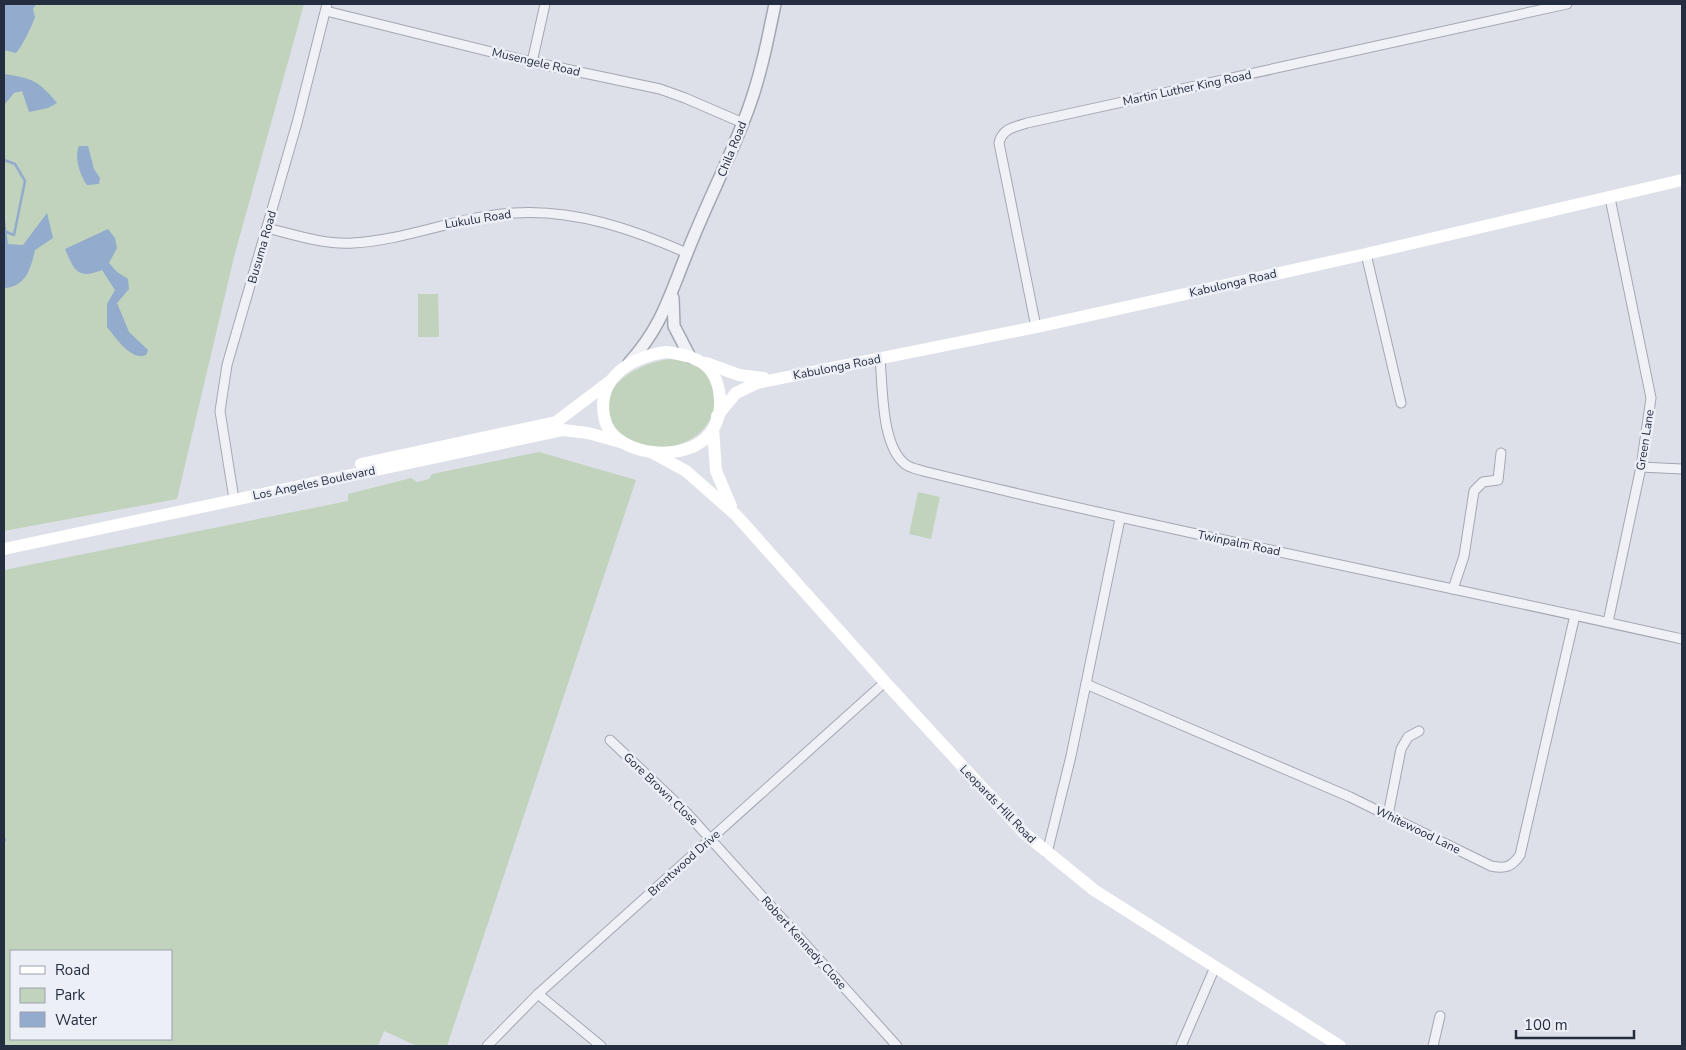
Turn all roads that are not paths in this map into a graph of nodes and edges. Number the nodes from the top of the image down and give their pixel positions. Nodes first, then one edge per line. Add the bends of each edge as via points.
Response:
1 (545, 4) edge
2 (775, 4) edge
3 (1567, 4) edge
4 (327, 7) edge
5 (532, 62) junction
6 (743, 123) junction
7 (1682, 180) edge
8 (1610, 198) junction
9 (267, 228) junction
10 (687, 253) junction
11 (1366, 254) junction
12 (675, 289) junction
13 (1036, 327) junction
14 (696, 359) junction
15 (880, 360) junction
16 (629, 363) junction
17 (782, 378) junction
18 (609, 382) junction
19 (1401, 403) dead end
20 (718, 416) junction
21 (714, 429) junction
22 (624, 443) junction
23 (651, 452) junction
24 (1501, 453) dead end
25 (1641, 467) junction
26 (1682, 469) edge
27 (233, 492) junction
28 (736, 515) junction
29 (1120, 519) junction
30 (4, 541) edge
31 (4, 549) edge
32 (1453, 589) junction
33 (1575, 615) junction
34 (1608, 622) junction
35 (1682, 639) edge
36 (885, 682) junction
37 (1086, 684) junction
38 (1419, 731) dead end
39 (610, 740) dead end
40 (1388, 815) junction
41 (711, 838) junction
42 (1047, 853) junction
43 (1215, 966) junction
44 (538, 994) junction
45 (1440, 1016) dead end
46 (487, 1046) edge
47 (601, 1046) edge
48 (897, 1046) edge
49 (1181, 1046) edge
50 (1340, 1046) edge
51 (1433, 1046) edge

1 - 5 street
2 - 6 street, Chila Road via 755,90
3 - 13 street, Martin Luther King Road via 1027,123 1005,131 999,143
4 - 5 street, Musengele Road
4 - 9 street, Busuma Road
5 - 6 street, Musengele Road via 660,89
6 - 10 street, Chila Road
7 - 8 main road, Kabulonga Road
8 - 11 main road, Kabulonga Road
8 - 25 street, Green Lane via 1650,386 1650,411
9 - 10 street, Lukulu Road via 325,241 353,243 486,216 555,214 631,230
9 - 27 street, Busuma Road via 220,400
10 - 12 street, Chila Road
11 - 13 main road, Kabulonga Road
11 - 19 street
12 - 14 street, Chila Road via 674,326
12 - 16 street, Chila Road via 657,327
13 - 15 main road, Kabulonga Road
14 - 16 main road via 666,352 650,354
14 - 17 main road, Kabulonga Road via 746,377
14 - 20 main road via 712,372 717,382
15 - 17 main road, Kabulonga Road
15 - 29 street, Twinpalm Road via 887,432 907,466
16 - 18 main road
17 - 20 main road, Kabulonga Road via 742,390
18 - 22 main road via 602,405 605,422
18 - 27 main road, Los Angeles Boulevard via 556,422
20 - 21 main road
21 - 23 main road via 690,448
21 - 28 main road, Leopards Hill Road via 716,471
22 - 23 main road
22 - 31 main road, Los Angeles Boulevard via 563,430
23 - 28 main road, Leopards Hill Road via 686,471
24 - 32 street via 1498,480 1483,482 1474,490 1464,556
25 - 26 street
25 - 34 street, Green Lane
27 - 30 main road, Los Angeles Boulevard
28 - 36 main road, Leopards Hill Road
29 - 32 street, Twinpalm Road
29 - 37 street
32 - 33 street, Twinpalm Road
33 - 34 street, Twinpalm Road
33 - 40 street, Whitewood Lane via 1524,843 1516,861 1509,867 1491,866
34 - 35 street, Twinpalm Road
36 - 41 street, Brentwood Drive
36 - 42 main road, Leopards Hill Road via 1024,833
37 - 40 street, Whitewood Lane
37 - 42 street
38 - 40 street via 1408,737 1401,749
39 - 41 street, Gore Brown Close
41 - 44 street, Brentwood Drive
41 - 48 street, Robert Kennedy Close
42 - 43 main road, Leopards Hill Road via 1094,890
43 - 49 street
43 - 50 main road, Leopards Hill Road
44 - 46 street, Brentwood Drive
44 - 47 street
45 - 51 street

